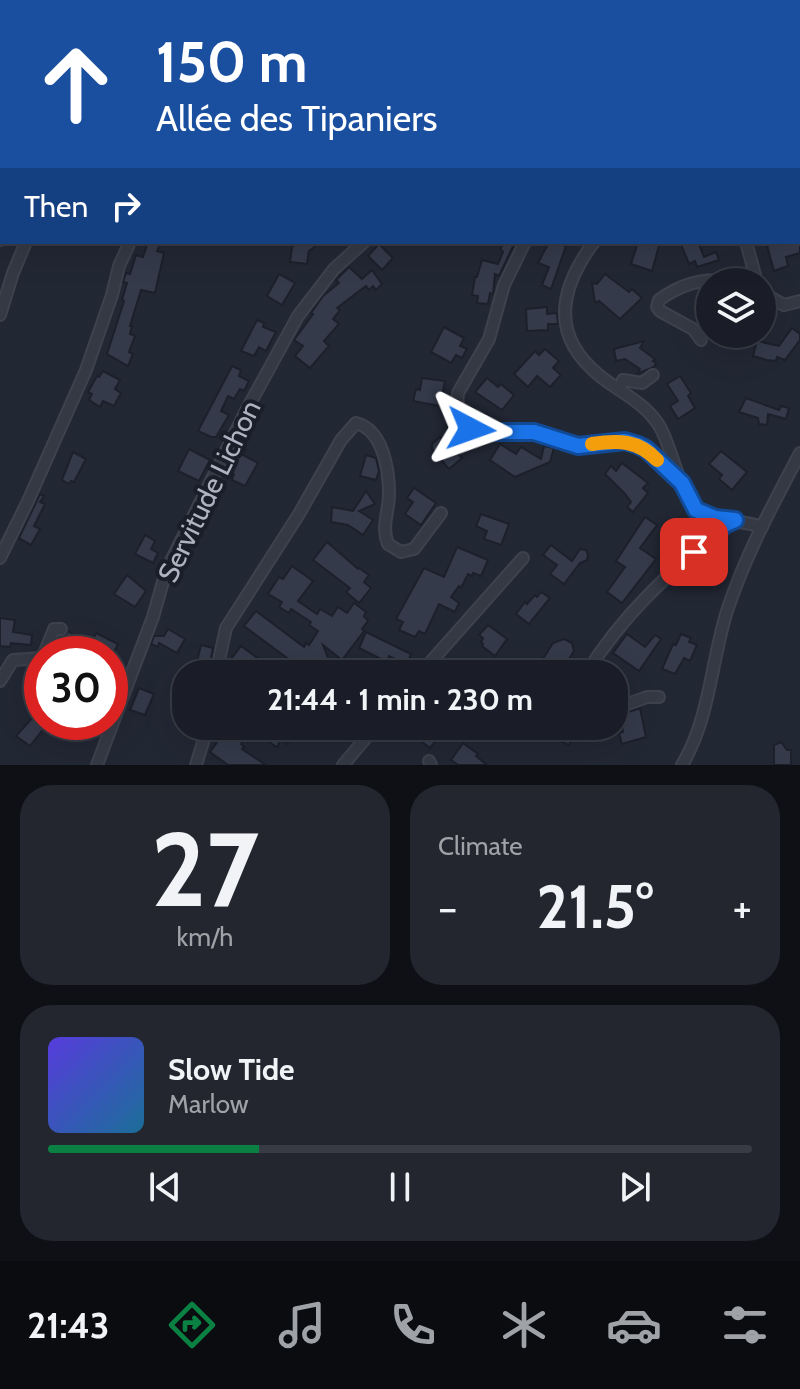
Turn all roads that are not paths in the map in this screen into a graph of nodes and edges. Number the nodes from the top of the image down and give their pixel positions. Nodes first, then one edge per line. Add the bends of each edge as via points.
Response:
1 (25, 244) edge
2 (129, 244) edge
3 (362, 244) edge
4 (524, 244) edge
5 (593, 244) edge
6 (747, 244) edge
7 (753, 268) edge
8 (696, 282) edge
9 (776, 301) edge
10 (800, 301) edge
11 (0, 315) edge
12 (696, 333) edge
13 (653, 375) dead end
14 (619, 389) junction
15 (800, 453) edge
16 (682, 483) junction
17 (441, 513) dead end
18 (735, 520) junction
19 (762, 527) junction
20 (0, 558) edge
21 (523, 558) dead end
22 (61, 629) dead end
23 (51, 636) edge
24 (24, 659) edge
25 (219, 660) edge
26 (432, 660) edge
27 (595, 660) edge
28 (0, 681) edge
29 (659, 697) dead end
30 (628, 704) edge
31 (204, 740) edge
32 (364, 740) edge
33 (97, 765) edge
34 (196, 765) edge
35 (343, 765) edge
36 (682, 765) edge

1 - 11 street
2 - 20 street via 86,370
3 - 33 street, Servitude Lichon via 334,269 286,335 166,571
4 - 16 street via 504,285 492,332 458,393 457,409 464,424 481,432 534,432 578,446 631,443 646,449
5 - 14 street via 568,295 565,327 587,364
6 - 7 street
8 - 12 street via 659,300 657,307
9 - 10 street via 784,305
13 - 14 street via 642,383 623,380
14 - 16 street via 660,427
15 - 19 street
16 - 18 street via 696,510
17 - 25 street via 414,549 401,552 388,544 384,524 389,495 382,450 373,433 356,423 226,628
18 - 19 street
18 - 27 street via 653,588
19 - 36 street via 727,613 700,725
21 - 26 street
22 - 23 street via 54,629
24 - 28 street via 13,660
29 - 30 street
31 - 34 street
32 - 35 street

